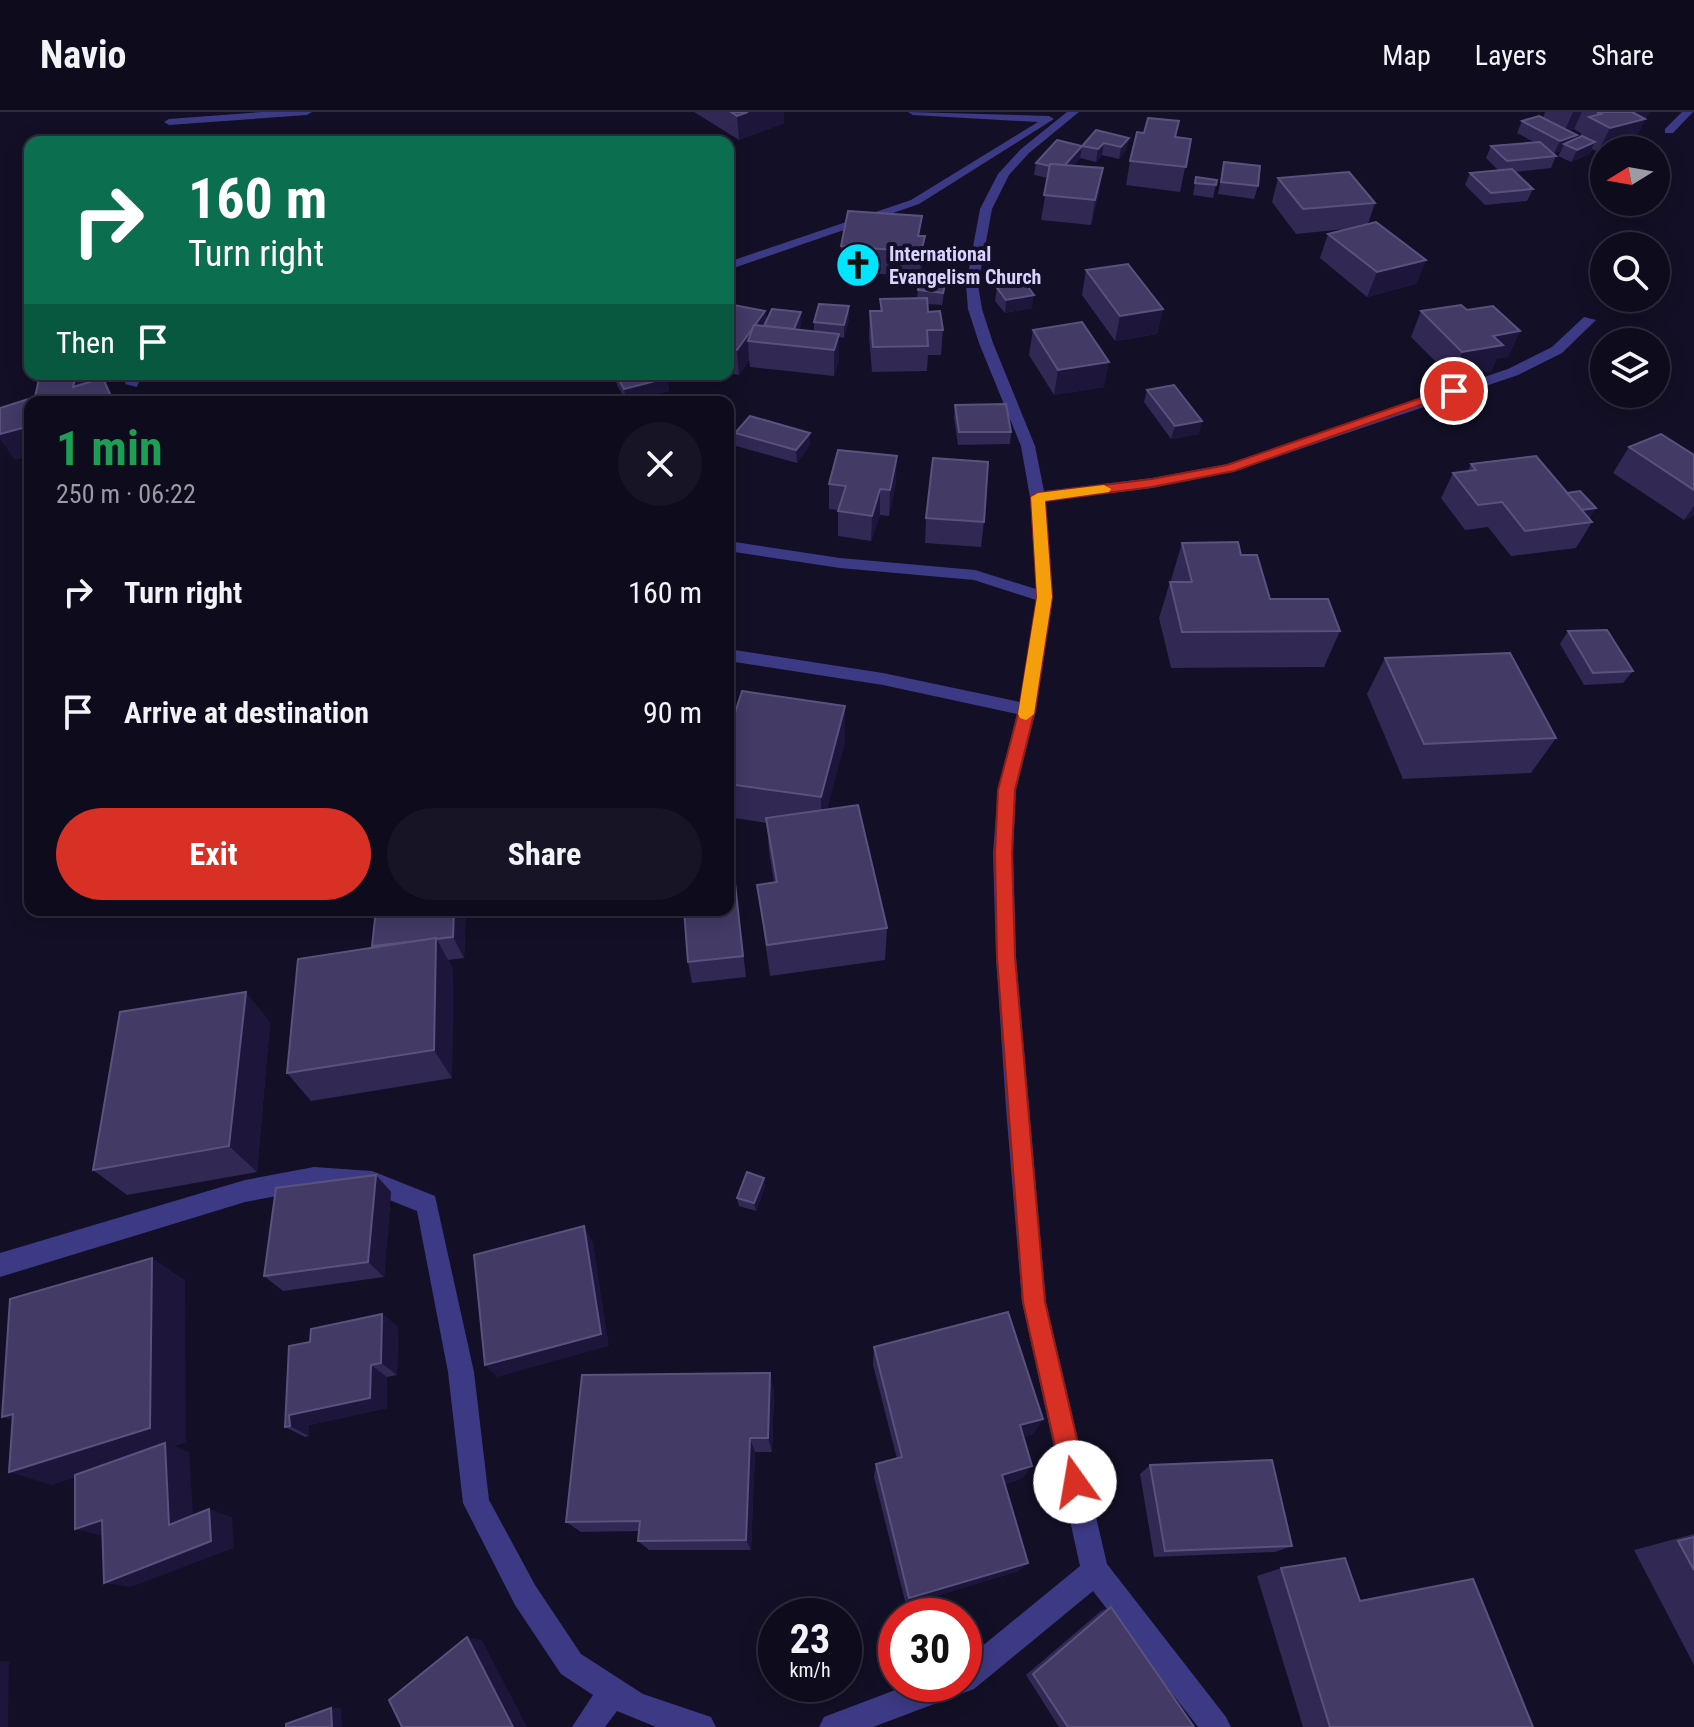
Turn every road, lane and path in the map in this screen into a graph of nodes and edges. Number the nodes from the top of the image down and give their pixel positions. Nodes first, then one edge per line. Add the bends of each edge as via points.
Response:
1 (160, 112) edge
2 (307, 112) edge
3 (913, 112) edge
4 (1688, 112) edge
5 (1064, 116) edge
6 (1669, 131) dead end
7 (734, 264) edge
8 (1589, 320) dead end
9 (1038, 497) junction
10 (734, 547) edge
11 (1045, 597) junction
12 (734, 656) edge
13 (1027, 710) junction
14 (0, 1265) edge
15 (1095, 1571) junction
16 (982, 1664) edge
17 (613, 1692) junction
18 (901, 1702) edge
19 (587, 1727) edge
20 (701, 1727) edge
21 (834, 1727) edge
22 (1216, 1727) edge

1 - 2 street via 170,127
3 - 5 street
4 - 6 street
5 - 7 street via 915,202
5 - 9 street via 1004,174 986,209 972,285 986,343 1028,446
8 - 9 street via 1557,350 1513,372 1230,468
9 - 11 street
10 - 11 street via 975,575
11 - 13 street
12 - 13 street via 883,679
13 - 15 street via 1007,790 1003,853 1016,1093 1034,1302
14 - 17 street via 245,1191 314,1178 372,1182 427,1204 461,1372 476,1503 525,1595 571,1664
15 - 16 street
15 - 22 street
17 - 19 street
17 - 20 street via 636,1706
18 - 21 street

